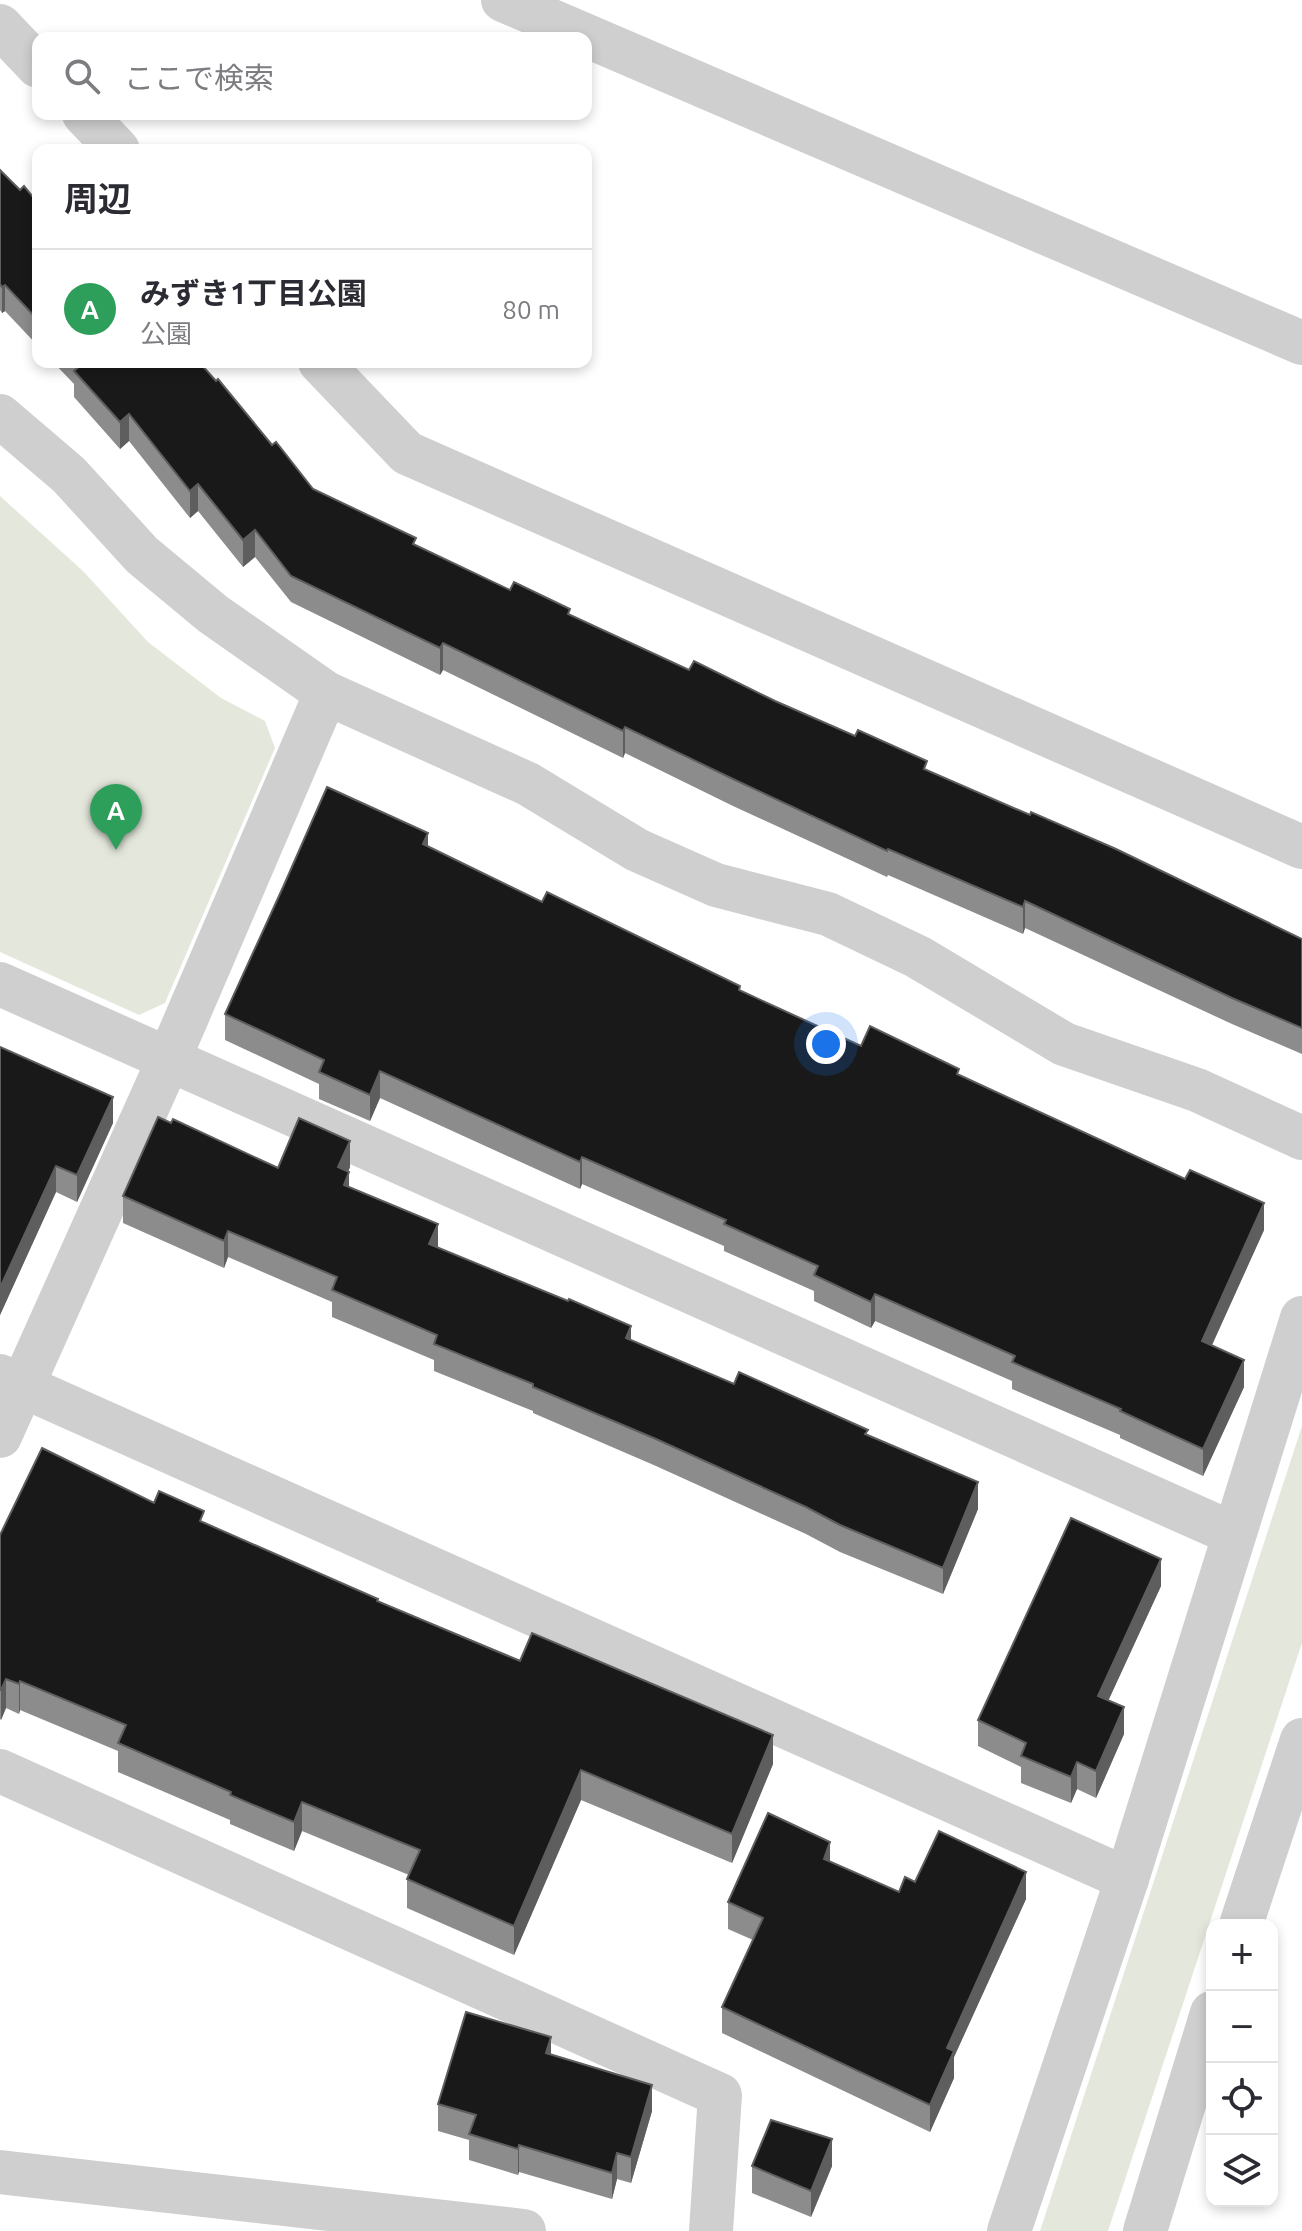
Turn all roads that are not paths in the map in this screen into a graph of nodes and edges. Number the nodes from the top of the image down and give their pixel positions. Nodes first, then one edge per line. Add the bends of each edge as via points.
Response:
1 (503, 0) edge
2 (0, 26) edge
3 (578, 32) edge
4 (592, 38) edge
5 (32, 60) edge
6 (90, 120) edge
7 (112, 144) edge
8 (1302, 343) edge
9 (326, 368) edge
10 (0, 416) edge
11 (326, 693) junction
12 (1302, 847) edge
13 (0, 984) edge
14 (169, 1059) junction
15 (1302, 1138) edge
16 (1302, 1318) edge
17 (12, 1381) edge
18 (0, 1436) edge
19 (1234, 1534) junction
20 (1302, 1740) edge
21 (0, 1771) edge
22 (1127, 1879) junction
23 (1243, 1919) edge
24 (1206, 2033) edge
25 (0, 2172) edge
26 (524, 2231) edge
27 (711, 2231) edge
28 (1009, 2231) edge
29 (1145, 2231) edge

1 - 3 street
2 - 5 street
4 - 8 street
6 - 7 street
9 - 12 street via 407,453
10 - 11 street via 69,475 142,555 213,614
11 - 14 street
11 - 15 street via 528,784 637,850 716,885 828,914 918,957 1064,1044 1197,1090
13 - 14 street
14 - 17 street
14 - 19 street
16 - 19 street
17 - 18 street
17 - 22 street
19 - 22 street
20 - 23 street
21 - 27 street via 720,2095
22 - 28 street
24 - 29 street
25 - 26 street

